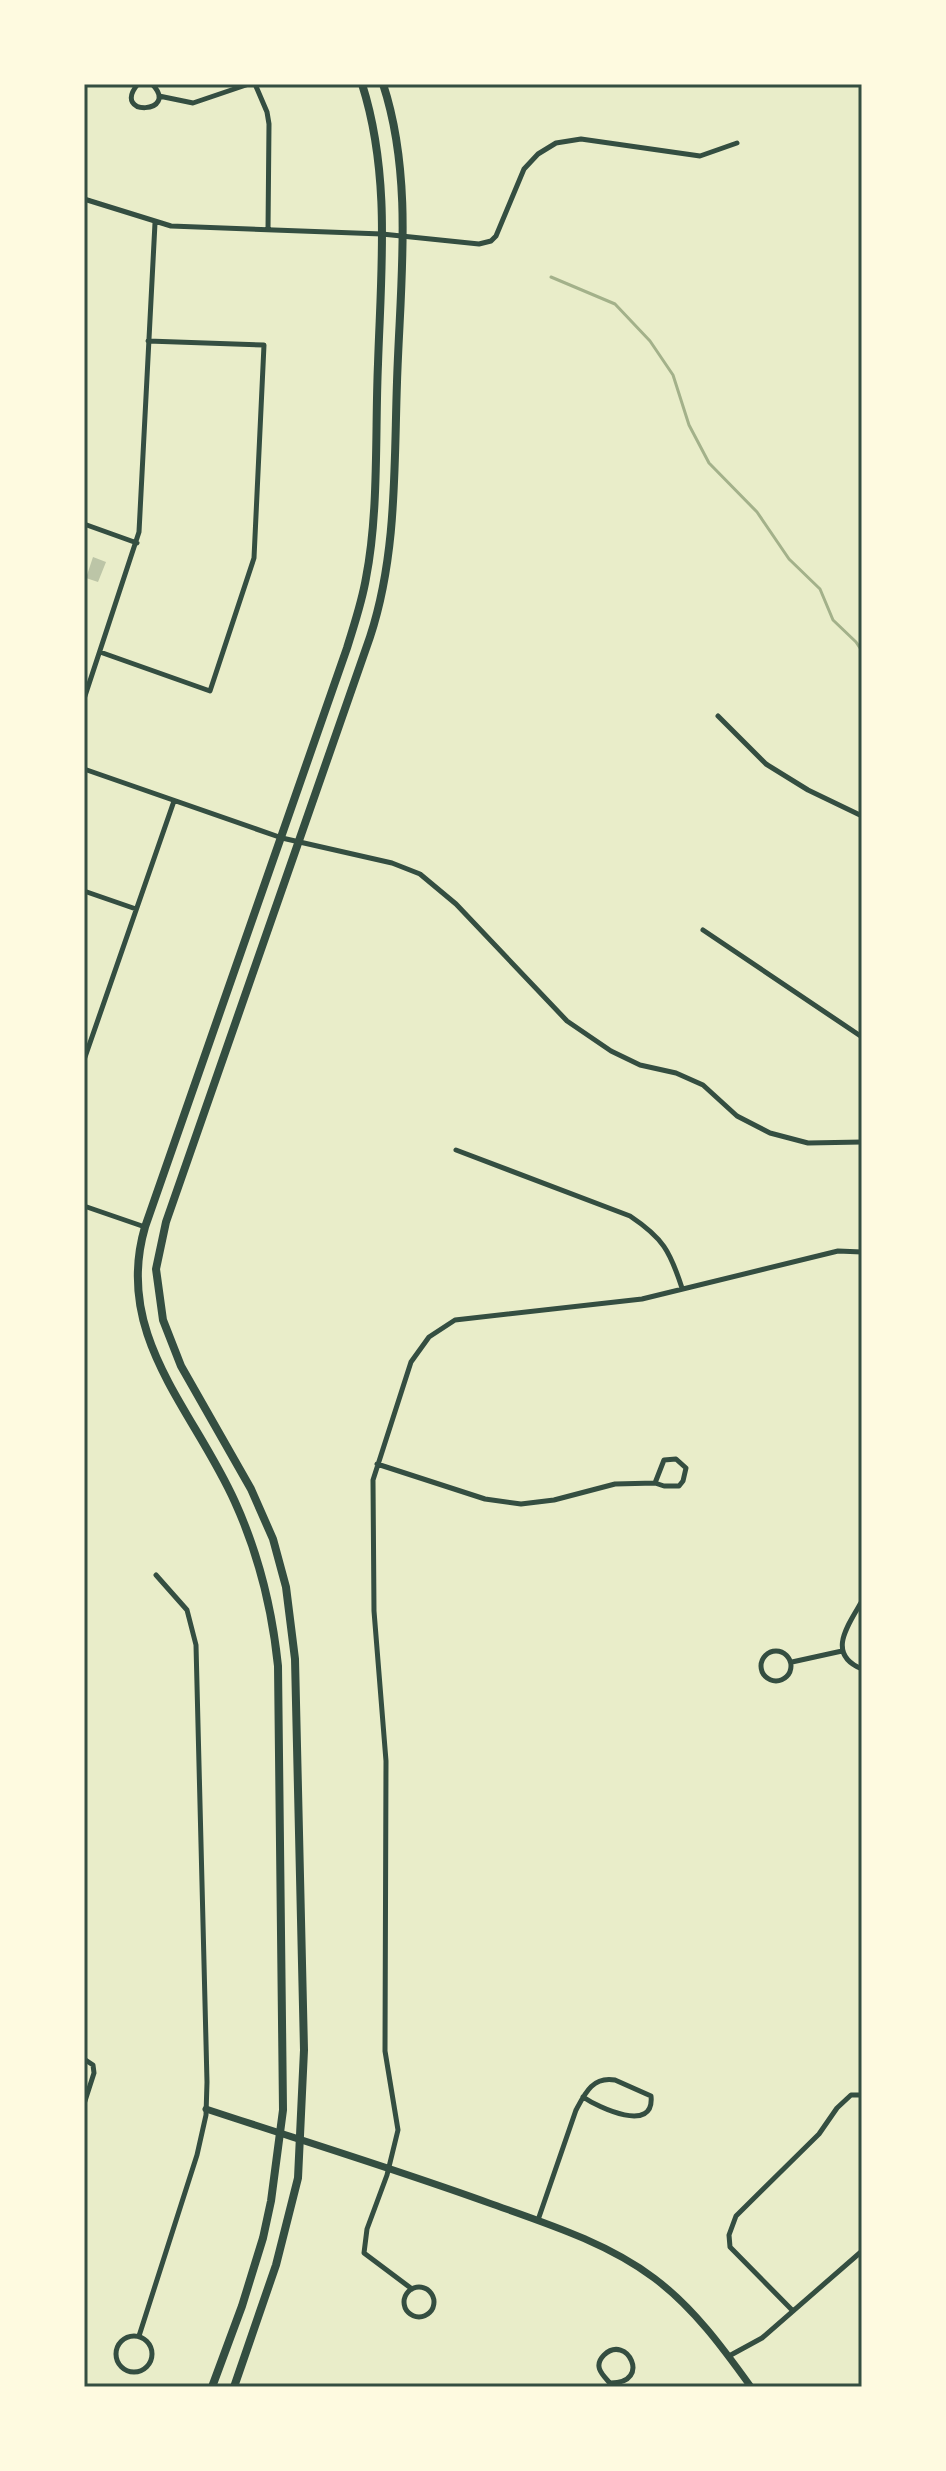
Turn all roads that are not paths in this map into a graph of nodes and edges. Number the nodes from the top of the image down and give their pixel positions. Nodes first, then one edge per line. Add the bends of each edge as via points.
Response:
1 (138, 84) edge
2 (152, 84) edge
3 (252, 84) edge
4 (362, 84) edge
5 (383, 84) edge
6 (159, 96) junction
7 (737, 143) dead end
8 (84, 199) edge
9 (155, 223) junction
10 (268, 230) junction
11 (382, 234) junction
12 (402, 235) junction
13 (148, 341) junction
14 (862, 378) edge
15 (862, 392) edge
16 (84, 524) edge
17 (137, 543) junction
18 (100, 652) junction
19 (84, 699) edge
20 (718, 716) dead end
21 (84, 769) edge
22 (174, 801) junction
23 (862, 816) edge
24 (282, 838) junction
25 (298, 842) junction
26 (84, 891) edge
27 (136, 909) junction
28 (703, 930) dead end
29 (862, 1037) edge
30 (84, 1060) edge
31 (862, 1142) edge
32 (456, 1150) dead end
33 (84, 1206) edge
34 (145, 1227) junction
35 (862, 1252) edge
36 (682, 1288) junction
37 (377, 1464) junction
38 (655, 1483) junction
39 (156, 1575) dead end
40 (862, 1601) edge
41 (842, 1651) junction
42 (792, 1662) junction
43 (862, 1669) edge
44 (84, 2059) edge
45 (862, 2095) edge
46 (583, 2097) junction
47 (84, 2104) edge
48 (206, 2109) junction
49 (280, 2133) junction
50 (301, 2141) junction
51 (389, 2167) junction
52 (538, 2220) junction
53 (862, 2251) edge
54 (412, 2289) junction
55 (793, 2311) junction
56 (139, 2336) junction
57 (729, 2356) junction
58 (612, 2385) edge
59 (212, 2387) edge
60 (234, 2387) edge
61 (751, 2387) edge

1 - 6 street via 131,96 139,108 150,108
2 - 6 street
3 - 6 street via 193,103
3 - 10 street via 269,124
4 - 11 main road via 380,161
5 - 12 main road via 397,152
7 - 12 street via 700,156 564,140 547,147 524,169 491,241
8 - 9 street
9 - 10 street
9 - 13 street
10 - 11 street
11 - 12 street
11 - 24 main road via 366,578
12 - 25 main road via 385,583
13 - 17 street
13 - 18 street via 264,345 254,558 210,691
14 - 15 street
16 - 17 street
17 - 18 street
18 - 19 street
20 - 23 street via 766,764
21 - 22 street
22 - 24 street
22 - 27 street
24 - 25 street
24 - 34 main road
25 - 31 street via 400,866 431,880 567,1021 611,1051 703,1085 737,1116 770,1133 808,1143
25 - 50 main road via 166,1222 156,1269 170,1343 263,1515 293,1622 304,2050
26 - 27 street
27 - 30 street
28 - 29 street
32 - 36 street via 630,1216 671,1252
33 - 34 street
34 - 49 main road via 137,1273 144,1327 157,1361 239,1511 264,1578 275,1637 284,2059
35 - 36 street via 838,1251
36 - 37 street via 642,1299 469,1317 441,1327 411,1362
37 - 38 street via 505,1504 536,1504 599,1487
37 - 51 street via 372,1548 386,1761 385,2051 398,2130
38 - 38 street via 679,1486 686,1468 676,1459 664,1460
39 - 48 street via 187,1610 196,1645
40 - 41 street via 845,1632
41 - 42 street
41 - 43 street
42 - 42 street via 782,1651 772,1651 761,1668 771,1680 782,1680
44 - 47 street via 94,2073
45 - 55 street via 851,2095 837,2108 731,2226 730,2247
46 - 46 street via 592,2085 609,2079 651,2096 652,2107 634,2117
46 - 52 street
48 - 49 street
48 - 56 street via 197,2155
49 - 50 street
49 - 59 main road via 263,2238
50 - 51 street
50 - 60 main road via 298,2178 276,2265
51 - 52 street
51 - 54 street via 364,2253
52 - 57 street via 644,2271 680,2301
53 - 55 street
54 - 54 street via 432,2292 434,2307 424,2317 405,2308
55 - 57 street via 762,2338
56 - 56 street via 121,2340 116,2351 118,2363 133,2373 152,2360 149,2342
57 - 61 street
58 - 58 street via 629,2378 633,2369 632,2359 616,2349 601,2359 599,2369

